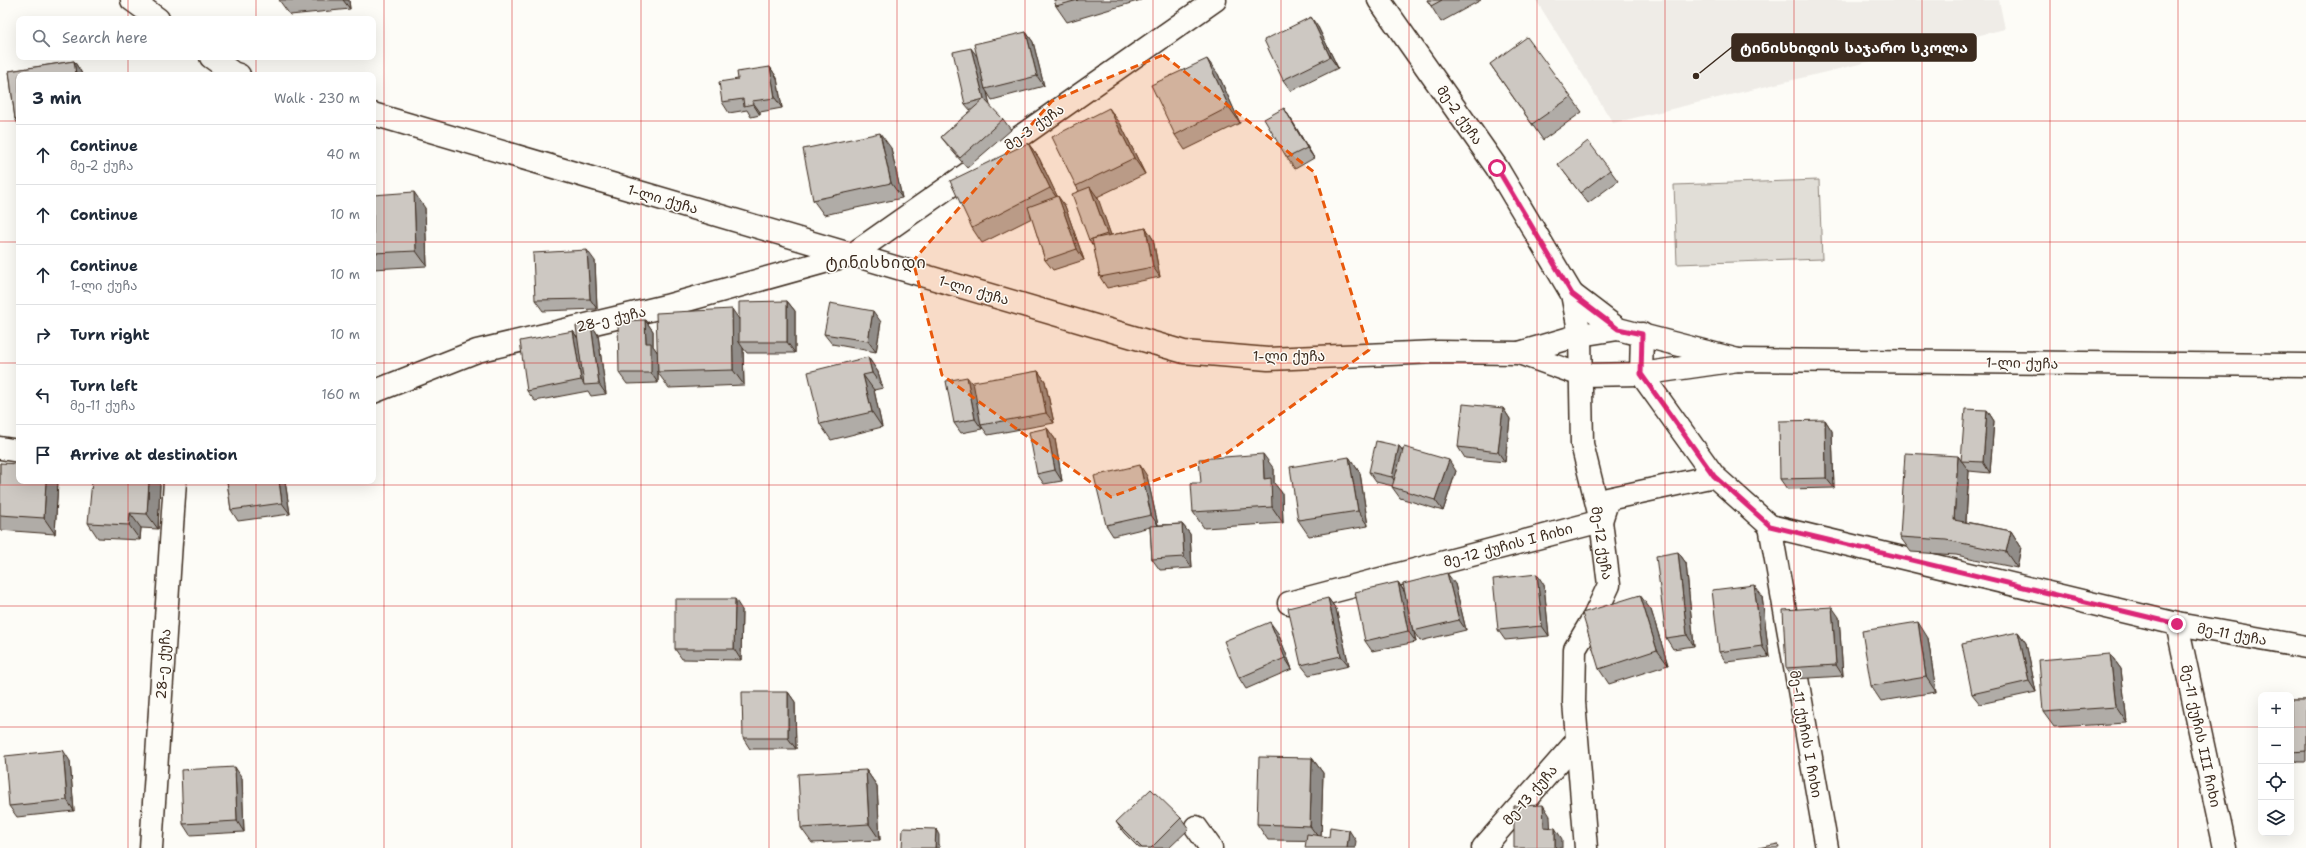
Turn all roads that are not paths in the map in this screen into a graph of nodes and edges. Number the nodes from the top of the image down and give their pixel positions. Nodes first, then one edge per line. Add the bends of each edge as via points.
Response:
1 (132, 0) edge
2 (1215, 0) edge
3 (1379, 0) edge
4 (154, 16) edge
5 (215, 60) edge
6 (232, 72) edge
7 (376, 115) edge
8 (853, 254) junction
9 (1572, 294) junction
10 (1618, 329) junction
11 (1642, 334) junction
12 (1580, 335) junction
13 (1519, 353) junction
14 (1738, 360) junction
15 (2306, 365) edge
16 (1641, 374) junction
17 (1581, 375) junction
18 (376, 391) edge
19 (0, 448) edge
20 (16, 451) edge
21 (1714, 476) junction
22 (175, 484) edge
23 (1601, 521) junction
24 (1770, 526) junction
25 (1289, 603) dead end
26 (2177, 624) junction
27 (2306, 647) edge
28 (1576, 742) junction
29 (1196, 827) dead end
30 (151, 848) edge
31 (1211, 848) edge
32 (1484, 848) edge
33 (1586, 848) edge
34 (1826, 848) edge
35 (2225, 848) edge

1 - 4 street
2 - 8 street, მე-3 ქუჩა
3 - 9 street, მე-2 ქუჩა via 1497,168
5 - 6 street
7 - 8 street, 1-ლი ქუჩა
8 - 13 street, 1-ლი ქუჩა via 1184,352 1268,358 1438,352
8 - 18 street, 28-ე ქუჩა via 666,306 477,351
9 - 10 street
9 - 12 street, მე-12 ქუჩა
10 - 11 street, 1-ლი ქუჩა
10 - 12 street, 1-ლი ქუჩა
11 - 14 street, 1-ლი ქუჩა
11 - 16 street
12 - 13 street, 1-ლი ქუჩა
12 - 17 street, მე-12 ქუჩა
13 - 17 street, 1-ლი ქუჩა
14 - 15 street, 1-ლი ქუჩა
14 - 16 street, 1-ლი ქუჩა
16 - 17 street, 1-ლი ქუჩა
16 - 21 street, მე-11 ქუჩა
17 - 23 street, მე-12 ქუჩა via 1582,444
19 - 20 street
21 - 23 street via 1608,499
21 - 24 street, მე-11 ქუჩა
22 - 30 street, 28-ე ქუჩა
23 - 25 street, მე-12 ქუჩის I ჩიხი
23 - 28 street, მე-12 ქუჩა via 1609,586 1575,649
24 - 26 street, მე-11 ქუჩა
24 - 34 street, მე-11 ქუჩის I ჩიხი
26 - 27 street, მე-11 ქუჩა
26 - 35 street, მე-11 ქუჩის III ჩიხი
28 - 32 street, მე-13 ქუჩა
28 - 33 street, მე-12 ქუჩა
29 - 31 street

